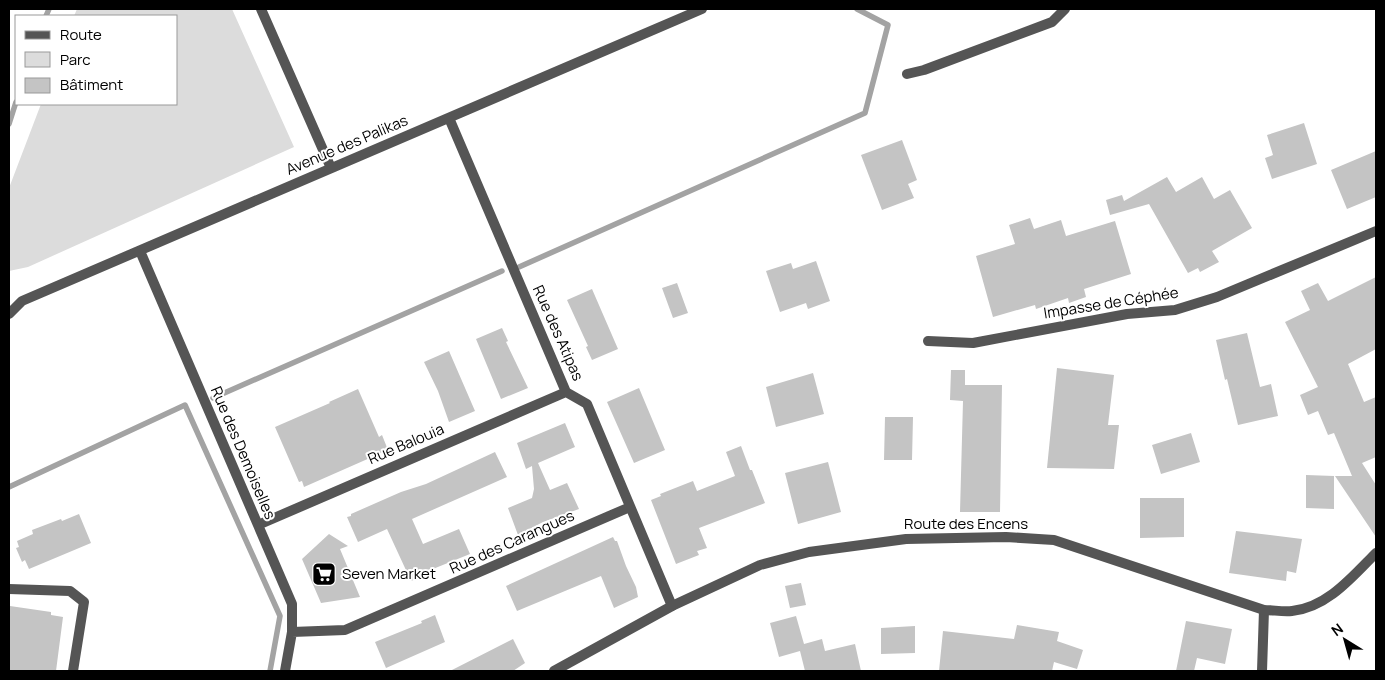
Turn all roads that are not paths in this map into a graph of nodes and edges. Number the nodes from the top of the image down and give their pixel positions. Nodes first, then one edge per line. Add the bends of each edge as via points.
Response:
1 (261, 9) edge
2 (702, 9) edge
3 (1065, 9) edge
4 (907, 74) dead end
5 (449, 118) junction
6 (331, 168) junction
7 (1376, 231) edge
8 (140, 251) junction
9 (9, 314) edge
10 (928, 341) dead end
11 (566, 392) junction
12 (630, 507) junction
13 (258, 525) junction
14 (1376, 554) edge
15 (9, 589) edge
16 (672, 606) junction
17 (1264, 610) junction
18 (292, 632) junction
19 (73, 671) edge
20 (285, 671) edge
21 (554, 671) edge
22 (1262, 671) edge

1 - 6 street
2 - 5 street, Avenue des Palikas
3 - 4 street via 1052,22
5 - 6 street, Avenue des Palikas
5 - 11 street, Rue des Atipas
6 - 8 street, Avenue des Palikas
7 - 10 street, Impasse de Céphée via 1175,310 1127,314 973,342
8 - 9 street, Avenue des Palikas via 22,301
8 - 13 street, Rue des Demoiselles
11 - 12 street, Rue des Atipas via 587,404
11 - 13 street, Rue Balouia
12 - 16 street, Rue des Atipas
12 - 18 street, Rue des Carangues via 346,630
13 - 18 street, Rue des Demoiselles via 292,604
14 - 17 street, Route des Encens via 1349,580 1313,605 1292,611
15 - 19 street via 70,591 84,602
16 - 17 street, Route des Encens via 760,565 809,552 906,539 1006,537 1054,540
16 - 21 street, Route des Encens
17 - 22 street
18 - 20 street, Rue des Demoiselles

